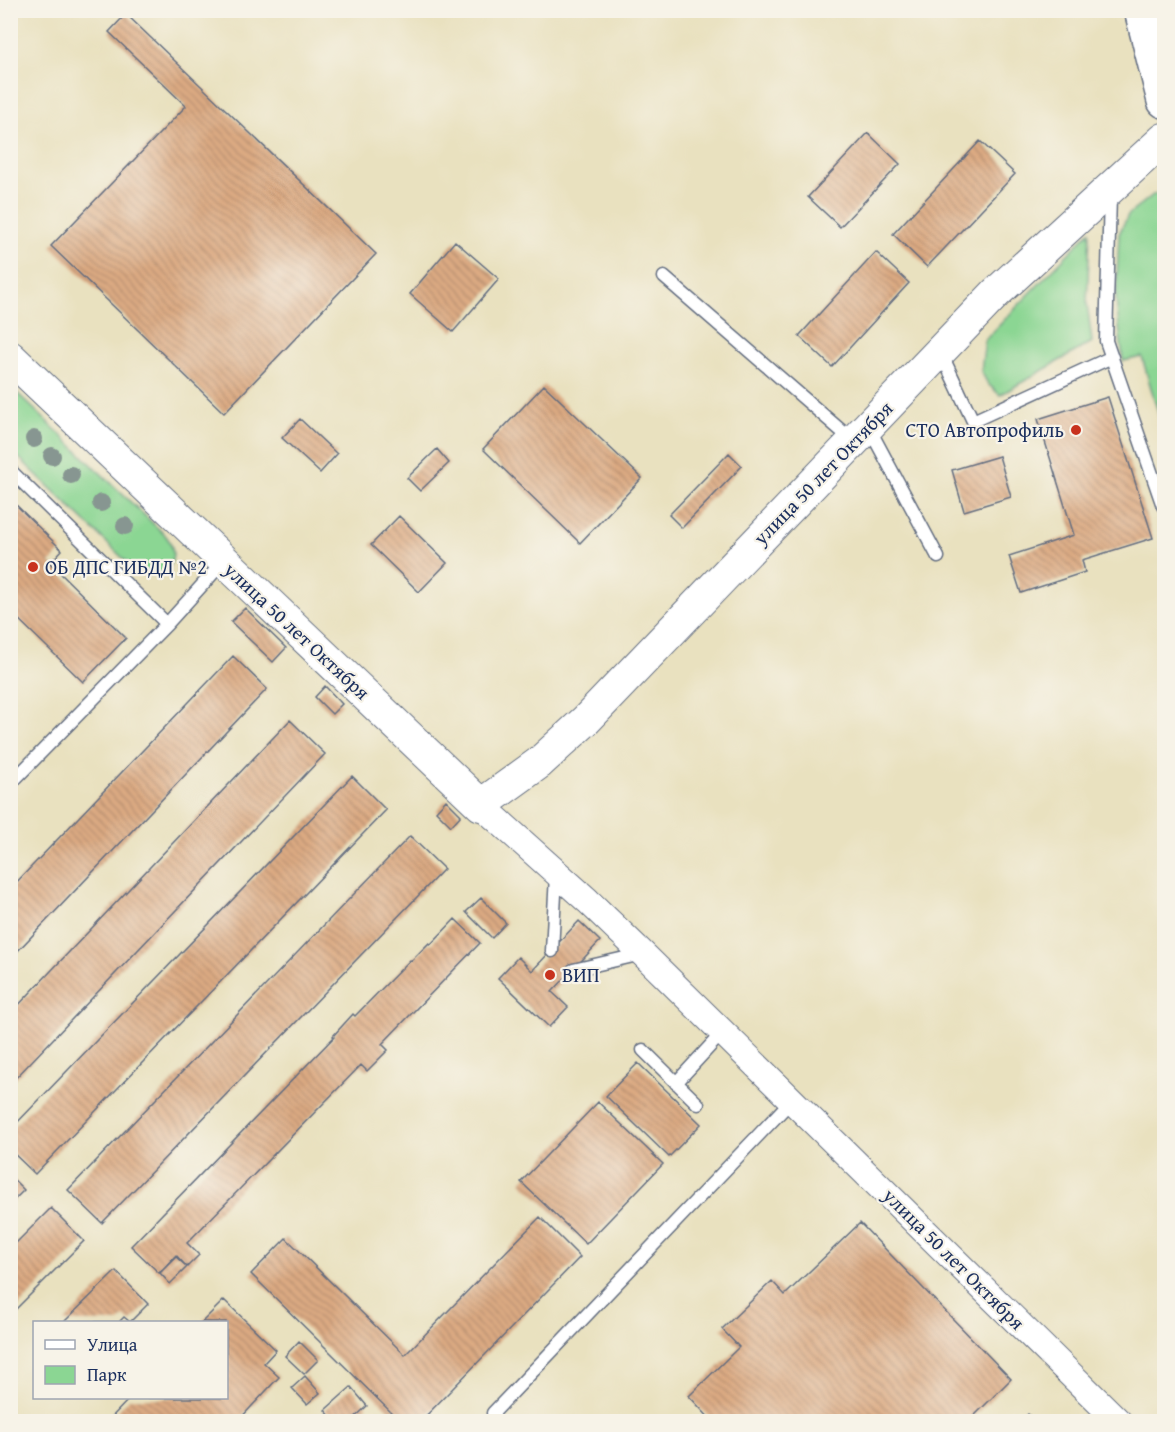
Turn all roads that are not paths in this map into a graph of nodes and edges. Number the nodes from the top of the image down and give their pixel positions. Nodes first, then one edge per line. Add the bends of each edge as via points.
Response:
1 (1141, 10) edge
2 (1164, 101) edge
3 (1164, 138) edge
4 (1110, 188) junction
5 (664, 277) dead end
6 (940, 351) junction
7 (10, 357) edge
8 (1112, 357) junction
9 (860, 434) junction
10 (10, 470) edge
11 (1159, 480) edge
12 (1163, 506) edge
13 (938, 557) dead end
14 (224, 561) junction
15 (168, 624) junction
16 (10, 784) edge
17 (481, 804) junction
18 (556, 874) junction
19 (552, 951) dead end
20 (643, 954) junction
21 (573, 970) dead end
22 (723, 1032) junction
23 (643, 1050) dead end
24 (676, 1083) junction
25 (792, 1100) junction
26 (698, 1104) dead end
27 (493, 1413) dead end
28 (1116, 1421) edge

1 - 2 main road
3 - 4 street, улица 50 лет Октября
4 - 6 street, улица 50 лет Октября via 996,293
4 - 8 lane via 1106,341
5 - 9 lane
6 - 8 lane via 973,421
6 - 9 street, улица 50 лет Октября
7 - 14 street, улица 50 лет Октября
8 - 11 lane
9 - 13 lane
9 - 17 street, улица 50 лет Октября via 586,720 539,764
10 - 15 lane
11 - 12 lane
14 - 15 lane
14 - 17 street, улица 50 лет Октября
15 - 16 lane
17 - 18 street, улица 50 лет Октября
18 - 19 lane
18 - 20 street, улица 50 лет Октября
20 - 21 lane
20 - 22 street, улица 50 лет Октября
22 - 24 lane
22 - 25 street, улица 50 лет Октября
23 - 24 lane
24 - 26 lane
25 - 27 lane
25 - 28 street, улица 50 лет Октября

